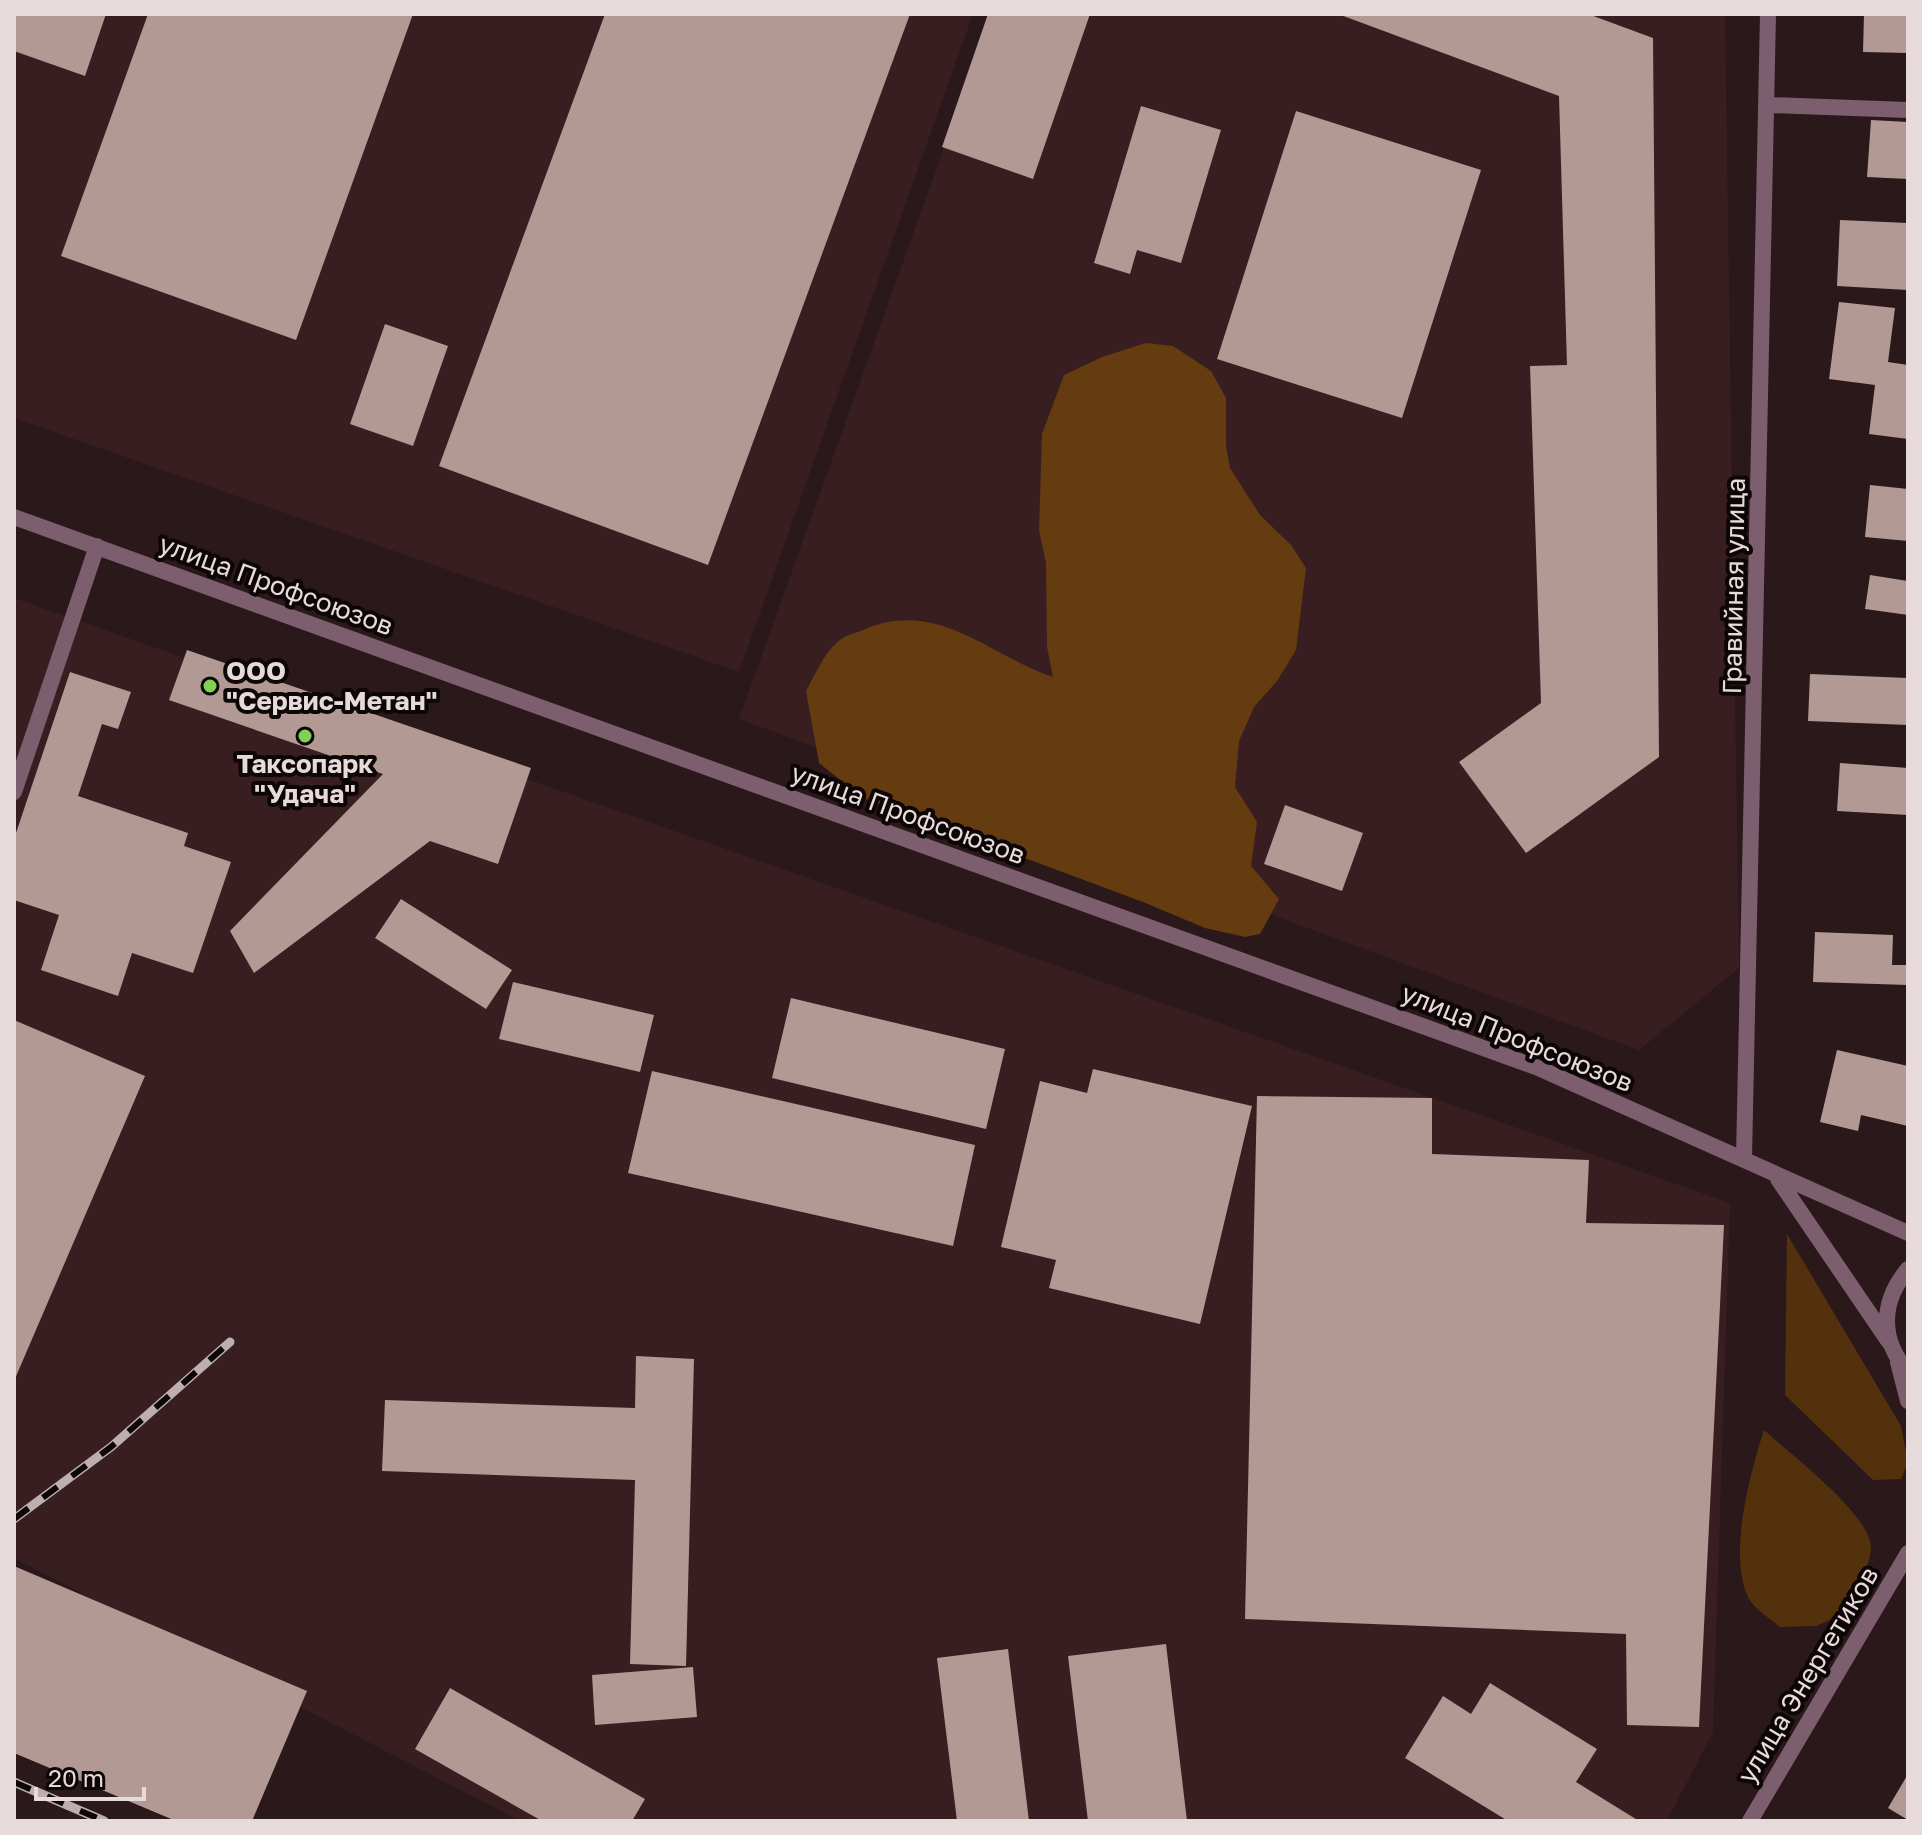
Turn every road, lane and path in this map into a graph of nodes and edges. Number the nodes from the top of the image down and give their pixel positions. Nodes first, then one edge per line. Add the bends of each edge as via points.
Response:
1 (1768, 14) edge
2 (1768, 105) junction
3 (1908, 110) edge
4 (14, 517) edge
5 (97, 546) junction
6 (14, 792) edge
7 (1744, 1158) junction
8 (1777, 1178) junction
9 (1908, 1233) edge
10 (1908, 1269) edge
11 (1889, 1342) junction
12 (1903, 1366) edge
13 (1908, 1401) edge
14 (1908, 1553) edge
15 (1750, 1821) edge

1 - 2 street, Гравийная улица
2 - 3 street
2 - 7 street, Гравийная улица
4 - 5 street, улица Профсоюзов
5 - 6 street
5 - 7 street, улица Профсоюзов via 1536,1067
7 - 8 street, улица Профсоюзов
8 - 9 street, улица Профсоюзов
8 - 11 street, улица Профсоюзов
10 - 11 street via 1888,1301
11 - 12 street, улица Профсоюзов
12 - 13 street
14 - 15 street, улица Энергетиков

